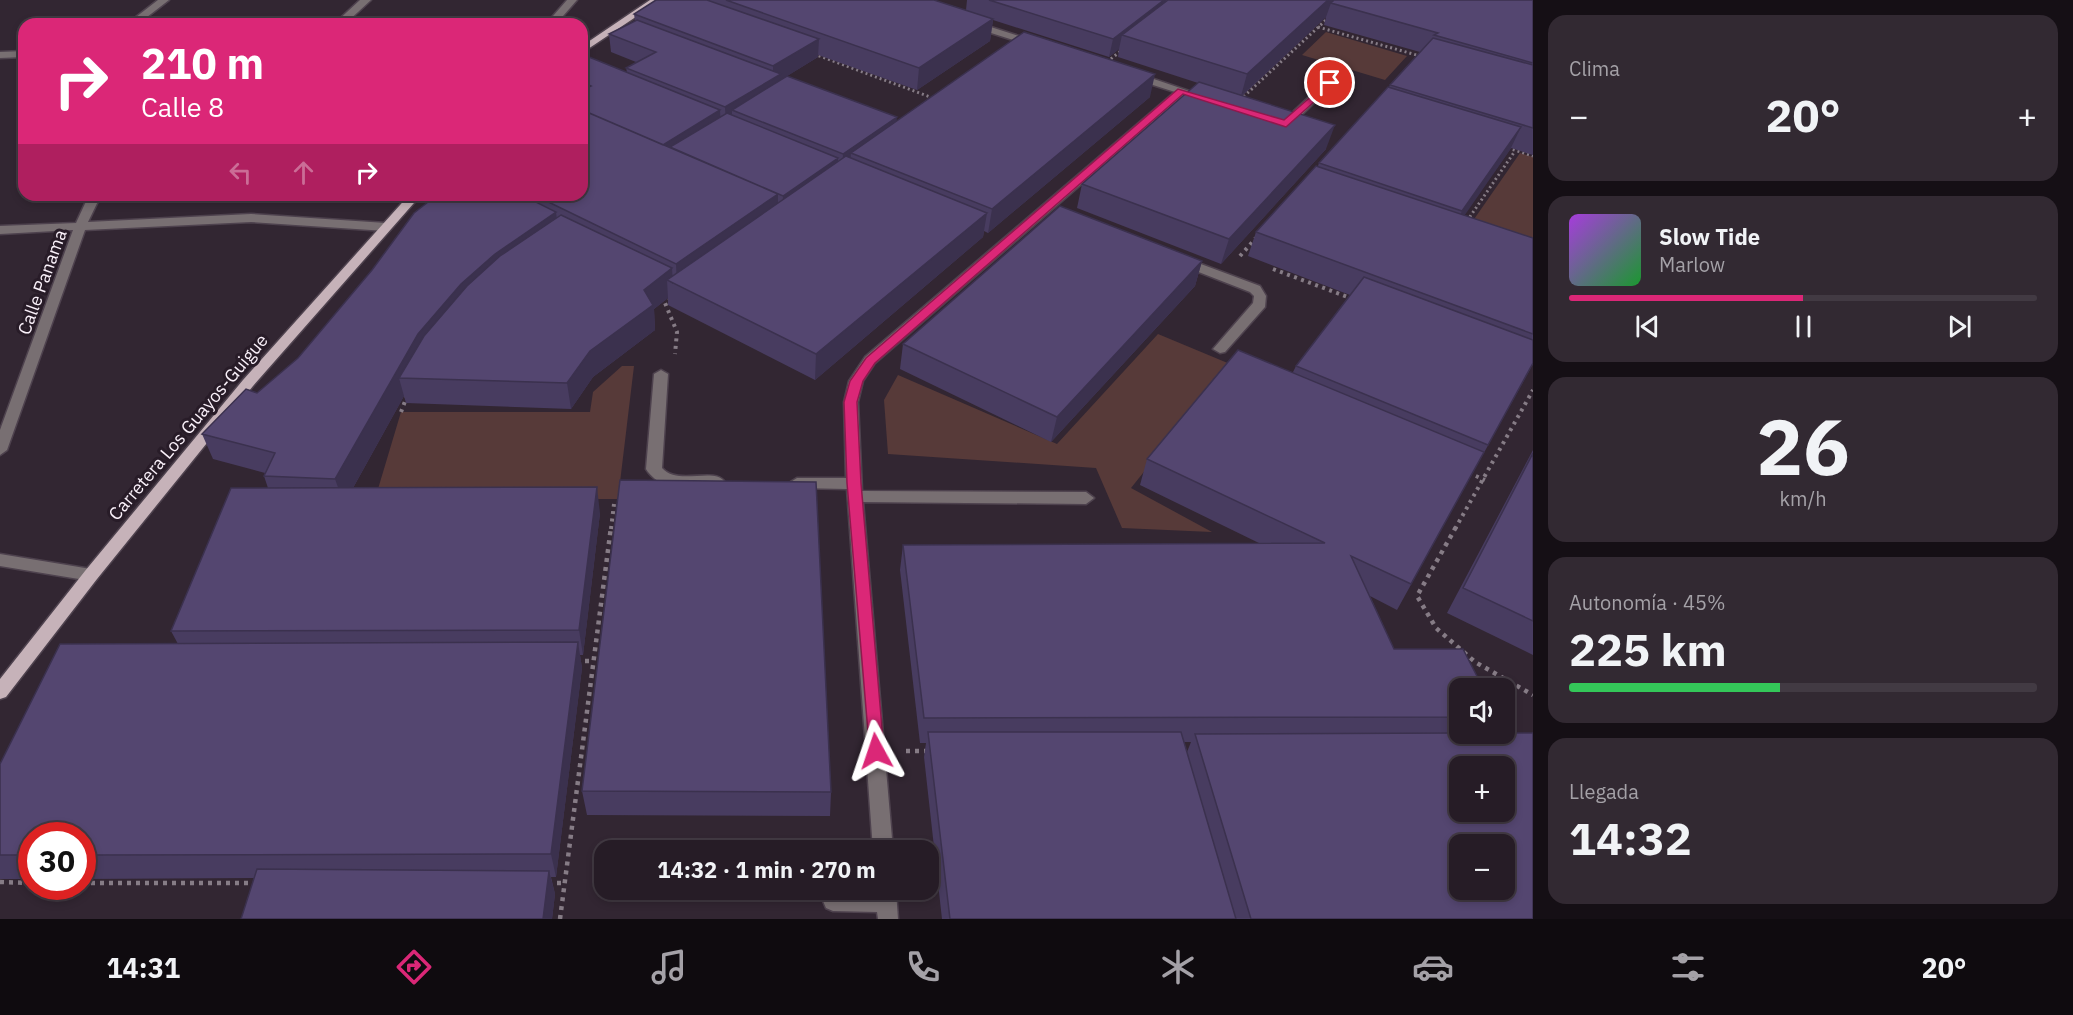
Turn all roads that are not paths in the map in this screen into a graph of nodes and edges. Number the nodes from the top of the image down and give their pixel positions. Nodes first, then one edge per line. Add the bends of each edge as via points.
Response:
1 (164, 0) edge
2 (366, 0) edge
3 (572, 0) edge
4 (656, 0) edge
5 (140, 18) edge
6 (346, 18) edge
7 (556, 18) edge
8 (963, 21) edge
9 (588, 46) edge
10 (1050, 49) edge
11 (18, 54) edge
12 (0, 55) edge
13 (1102, 66) edge
14 (1330, 83) dead end
15 (1182, 91) junction
16 (1233, 107) edge
17 (1286, 124) edge
18 (92, 201) edge
19 (410, 201) edge
20 (81, 225) junction
21 (387, 227) junction
22 (0, 230) edge
23 (1172, 257) edge
24 (1220, 350) dead end
25 (667, 369) road end
26 (0, 450) edge
27 (736, 482) edge
28 (783, 482) edge
29 (855, 490) junction
30 (1086, 498) dead end
31 (0, 560) edge
32 (91, 574) junction
33 (0, 693) edge
34 (882, 840) edge
35 (833, 901) dead end
36 (887, 903) edge

1 - 5 street
2 - 6 street
3 - 7 street
4 - 9 main road
8 - 10 street via 1012,42
11 - 12 street
13 - 15 street
14 - 17 street
15 - 16 street
15 - 29 street via 1050,211 870,360 856,381 851,402
18 - 20 street, Calle Panama
19 - 21 main road, Carretera Los Guayos-Guigue
20 - 21 street via 251,218
20 - 22 street
20 - 26 street, Calle Panama
21 - 32 main road, Carretera Los Guayos-Guigue via 248,383
23 - 24 street via 1256,289 1260,296 1260,304
25 - 27 street via 656,475 665,480
28 - 29 street
29 - 30 street
29 - 34 street
31 - 32 street
32 - 33 main road, Carretera Los Guayos-Guigue
35 - 36 street

